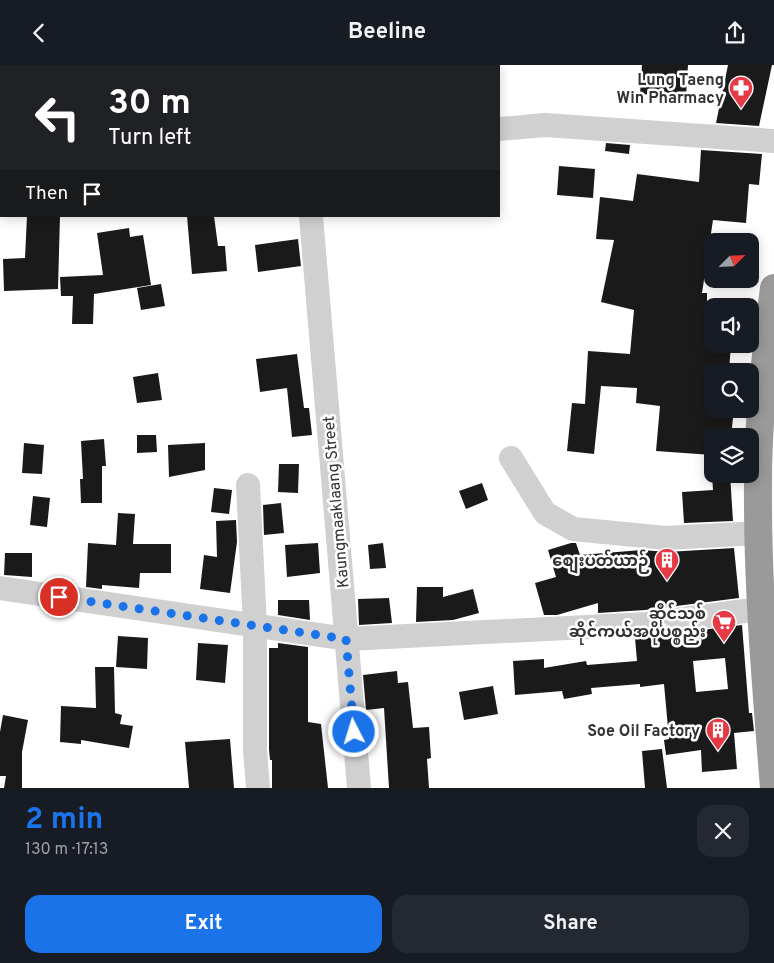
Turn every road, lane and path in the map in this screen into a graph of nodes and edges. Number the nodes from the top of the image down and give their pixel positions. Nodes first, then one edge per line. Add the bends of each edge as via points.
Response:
1 (500, 129) edge
2 (774, 141) edge
3 (311, 217) edge
4 (774, 288) edge
5 (511, 458) dead end
6 (766, 481) edge
7 (248, 485) dead end
8 (759, 533) junction
9 (0, 588) edge
10 (765, 614) edge
11 (255, 627) junction
12 (346, 639) junction
13 (771, 715) edge
14 (258, 788) edge
15 (359, 788) edge
16 (774, 788) edge

1 - 2 street via 546,125
3 - 12 street, Kaungmaaklaang Street
4 - 6 highway via 766,353
5 - 8 street via 546,513 573,529 666,538
6 - 8 highway
7 - 11 street
8 - 10 highway
9 - 11 street
10 - 12 street via 646,624
10 - 13 highway
11 - 12 street
11 - 14 street
12 - 15 street, Kaungmaaklaang Street
13 - 16 highway

